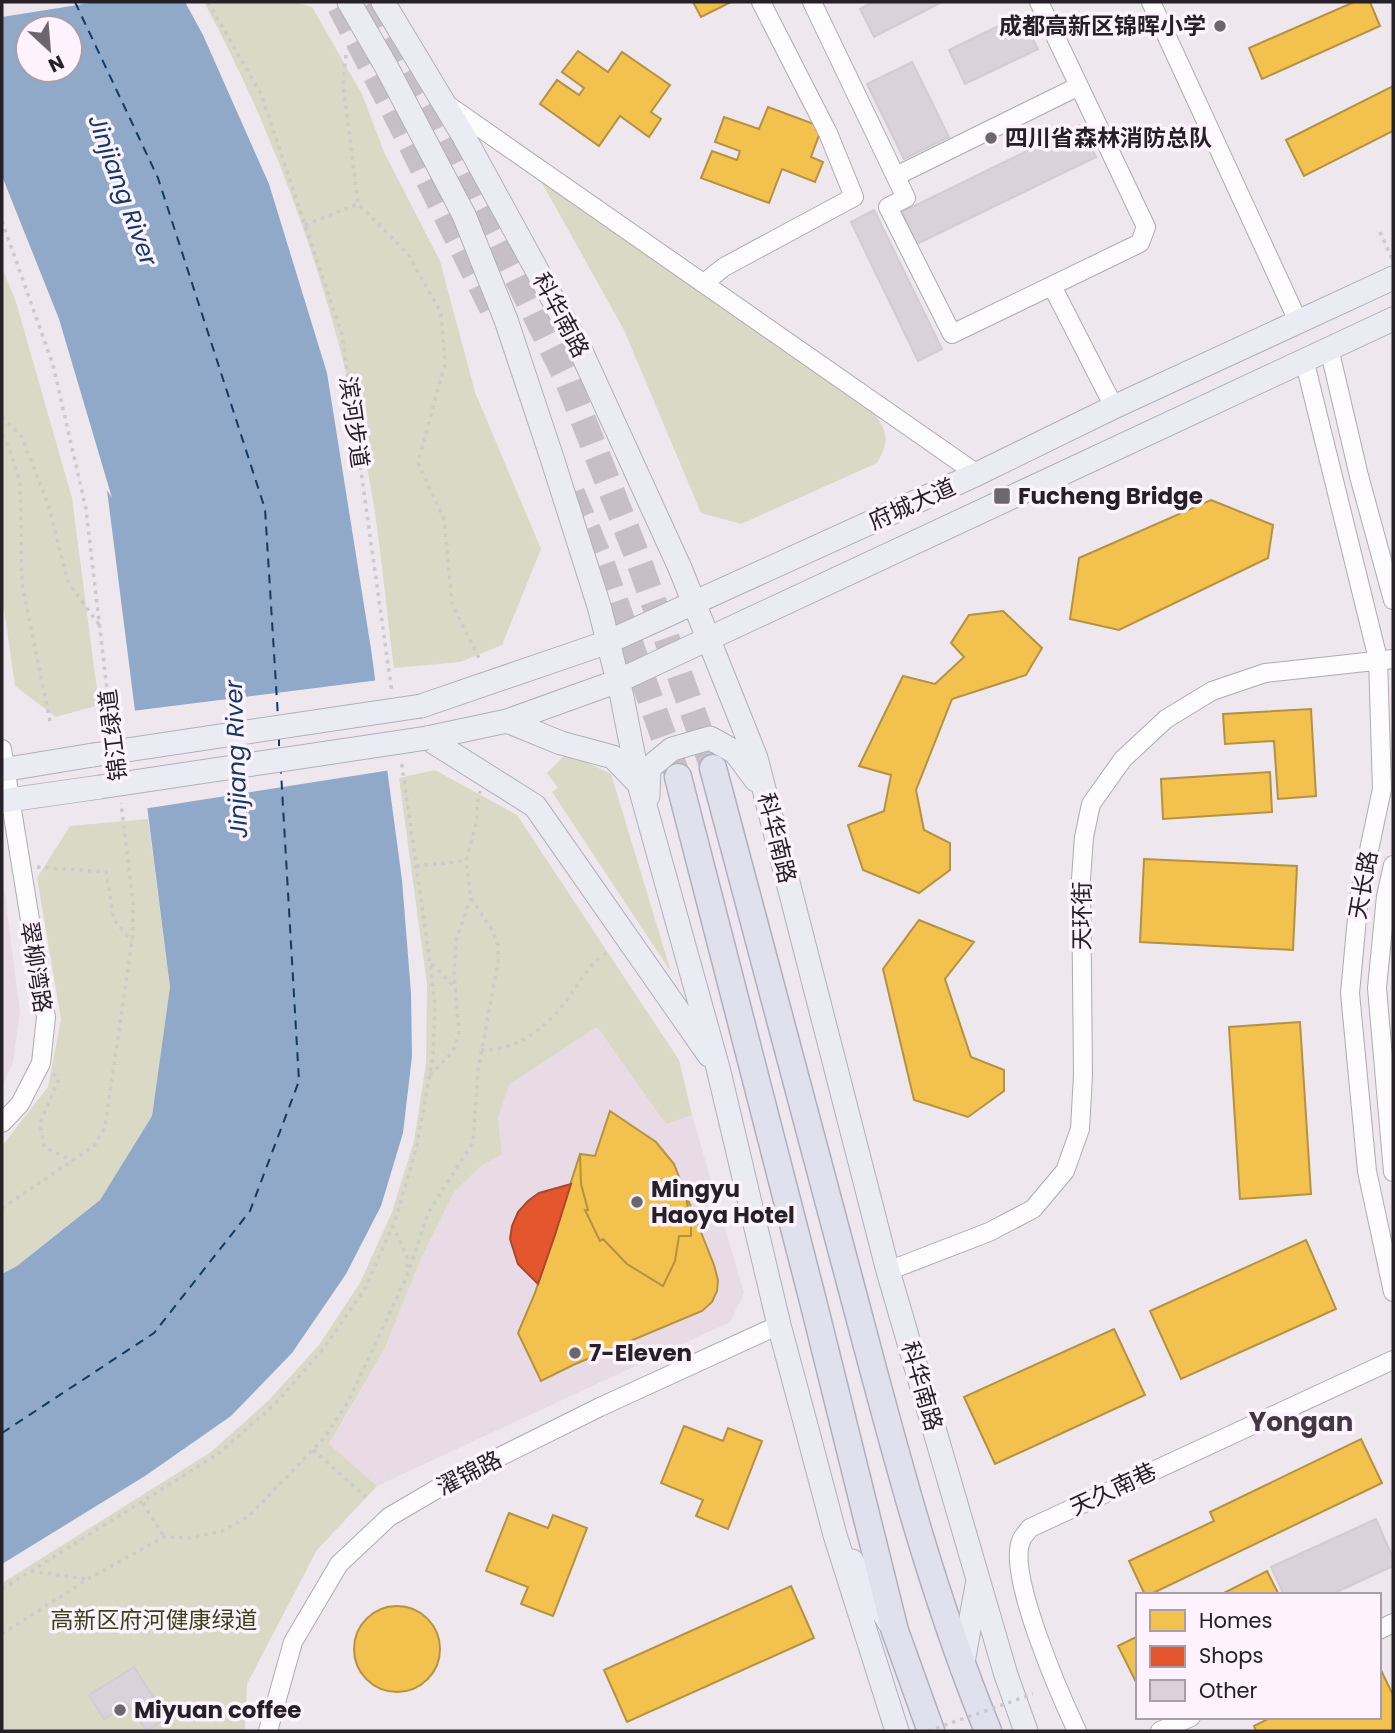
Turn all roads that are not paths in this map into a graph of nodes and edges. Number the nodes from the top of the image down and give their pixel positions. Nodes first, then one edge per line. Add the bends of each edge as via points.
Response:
1 (349, 2) edge
2 (383, 2) edge
3 (761, 2) edge
4 (812, 2) edge
5 (1039, 2) edge
6 (1150, 2) edge
7 (1079, 86) junction
8 (443, 103) junction
9 (896, 176) junction
10 (1393, 278) edge
11 (704, 283) junction
12 (1052, 286) junction
13 (1393, 318) edge
14 (1298, 321) junction
15 (1329, 348) junction
16 (1304, 359) junction
17 (1114, 407) junction
18 (977, 474) junction
19 (1393, 600) edge
20 (694, 601) junction
21 (709, 639) junction
22 (608, 642) junction
23 (1386, 659) edge
24 (618, 681) junction
25 (507, 721) junction
26 (427, 738) junction
27 (3, 763) edge
28 (713, 768) tunnel mouth
29 (678, 777) tunnel mouth
30 (639, 784) junction
31 (766, 794) junction
32 (6, 801) edge
33 (647, 812) junction
34 (1393, 865) edge
35 (718, 1068) junction
36 (2, 1123) edge
37 (1393, 1172) edge
38 (888, 1271) junction
39 (1393, 1292) edge
40 (779, 1325) junction
41 (1393, 1360) edge
42 (835, 1535) junction
43 (978, 1580) junction
44 (895, 1631) junction
45 (962, 1668) junction
46 (1187, 1719) edge
47 (268, 1731) edge
48 (897, 1731) edge
49 (929, 1731) edge
50 (988, 1731) edge
51 (1026, 1731) edge
52 (1077, 1731) edge
53 (1160, 1731) edge

1 - 22 main road via 464,215 506,320
2 - 8 main road, 科华南路
3 - 11 street via 828,133 854,197 724,267
4 - 9 street
5 - 7 street
6 - 14 street
7 - 9 street
7 - 12 street via 1146,226 1140,243
8 - 11 street
8 - 20 main road, 科华南路 via 580,349
9 - 12 street via 906,198 888,207 952,334
10 - 14 main road, 府城大道
11 - 18 street
12 - 17 street
13 - 15 main road, 府城大道
14 - 17 main road, 府城大道
15 - 16 main road, 府城大道
15 - 19 street
16 - 21 main road, 府城大道
16 - 23 street, 天长路
17 - 18 main road, 府城大道
18 - 20 main road, 府城大道
20 - 21 main road, 科华南路
20 - 22 main road, 府城大道
21 - 24 main road, 府城大道
21 - 31 main road, 科华南路
22 - 24 main road
22 - 27 main road, 府城大道, bridge via 421,706 93,755
23 - 38 street, 天环街 via 1265,673 1212,691 1166,719 1123,759 1091,804 1084,837 1080,1129 1065,1171 1033,1209 989,1232
23 - 39 street, 天长路 via 1382,789 1359,897 1350,993 1367,1171
24 - 25 main road, 府城大道
24 - 30 main road
25 - 26 main road, 府城大道
25 - 30 main road via 613,757
26 - 32 main road, 府城大道, bridge via 110,790
26 - 35 main road via 535,806
27 - 32 street, 翠柳湾路
28 - 45 highway, 科华南路 via 876,1379
29 - 44 highway
30 - 33 main road
31 - 33 main road via 735,752 710,738 672,749 649,768
31 - 38 main road, 科华南路
32 - 36 street, 翠柳湾路 via 46,1017 41,1063 20,1104
33 - 35 main road
34 - 37 street, 天长路 via 1377,988
35 - 40 main road
38 - 43 main road, 科华南路
40 - 42 main road
40 - 47 street, 濯锦路 via 600,1407 389,1517 339,1564 293,1642
41 - 52 street, 天久南巷 via 1030,1528 1020,1542 1018,1563 1052,1678
42 - 44 main road
42 - 48 main road
43 - 45 main road
43 - 51 main road, 科华南路
44 - 49 highway
45 - 50 highway, 科华南路
46 - 53 street

